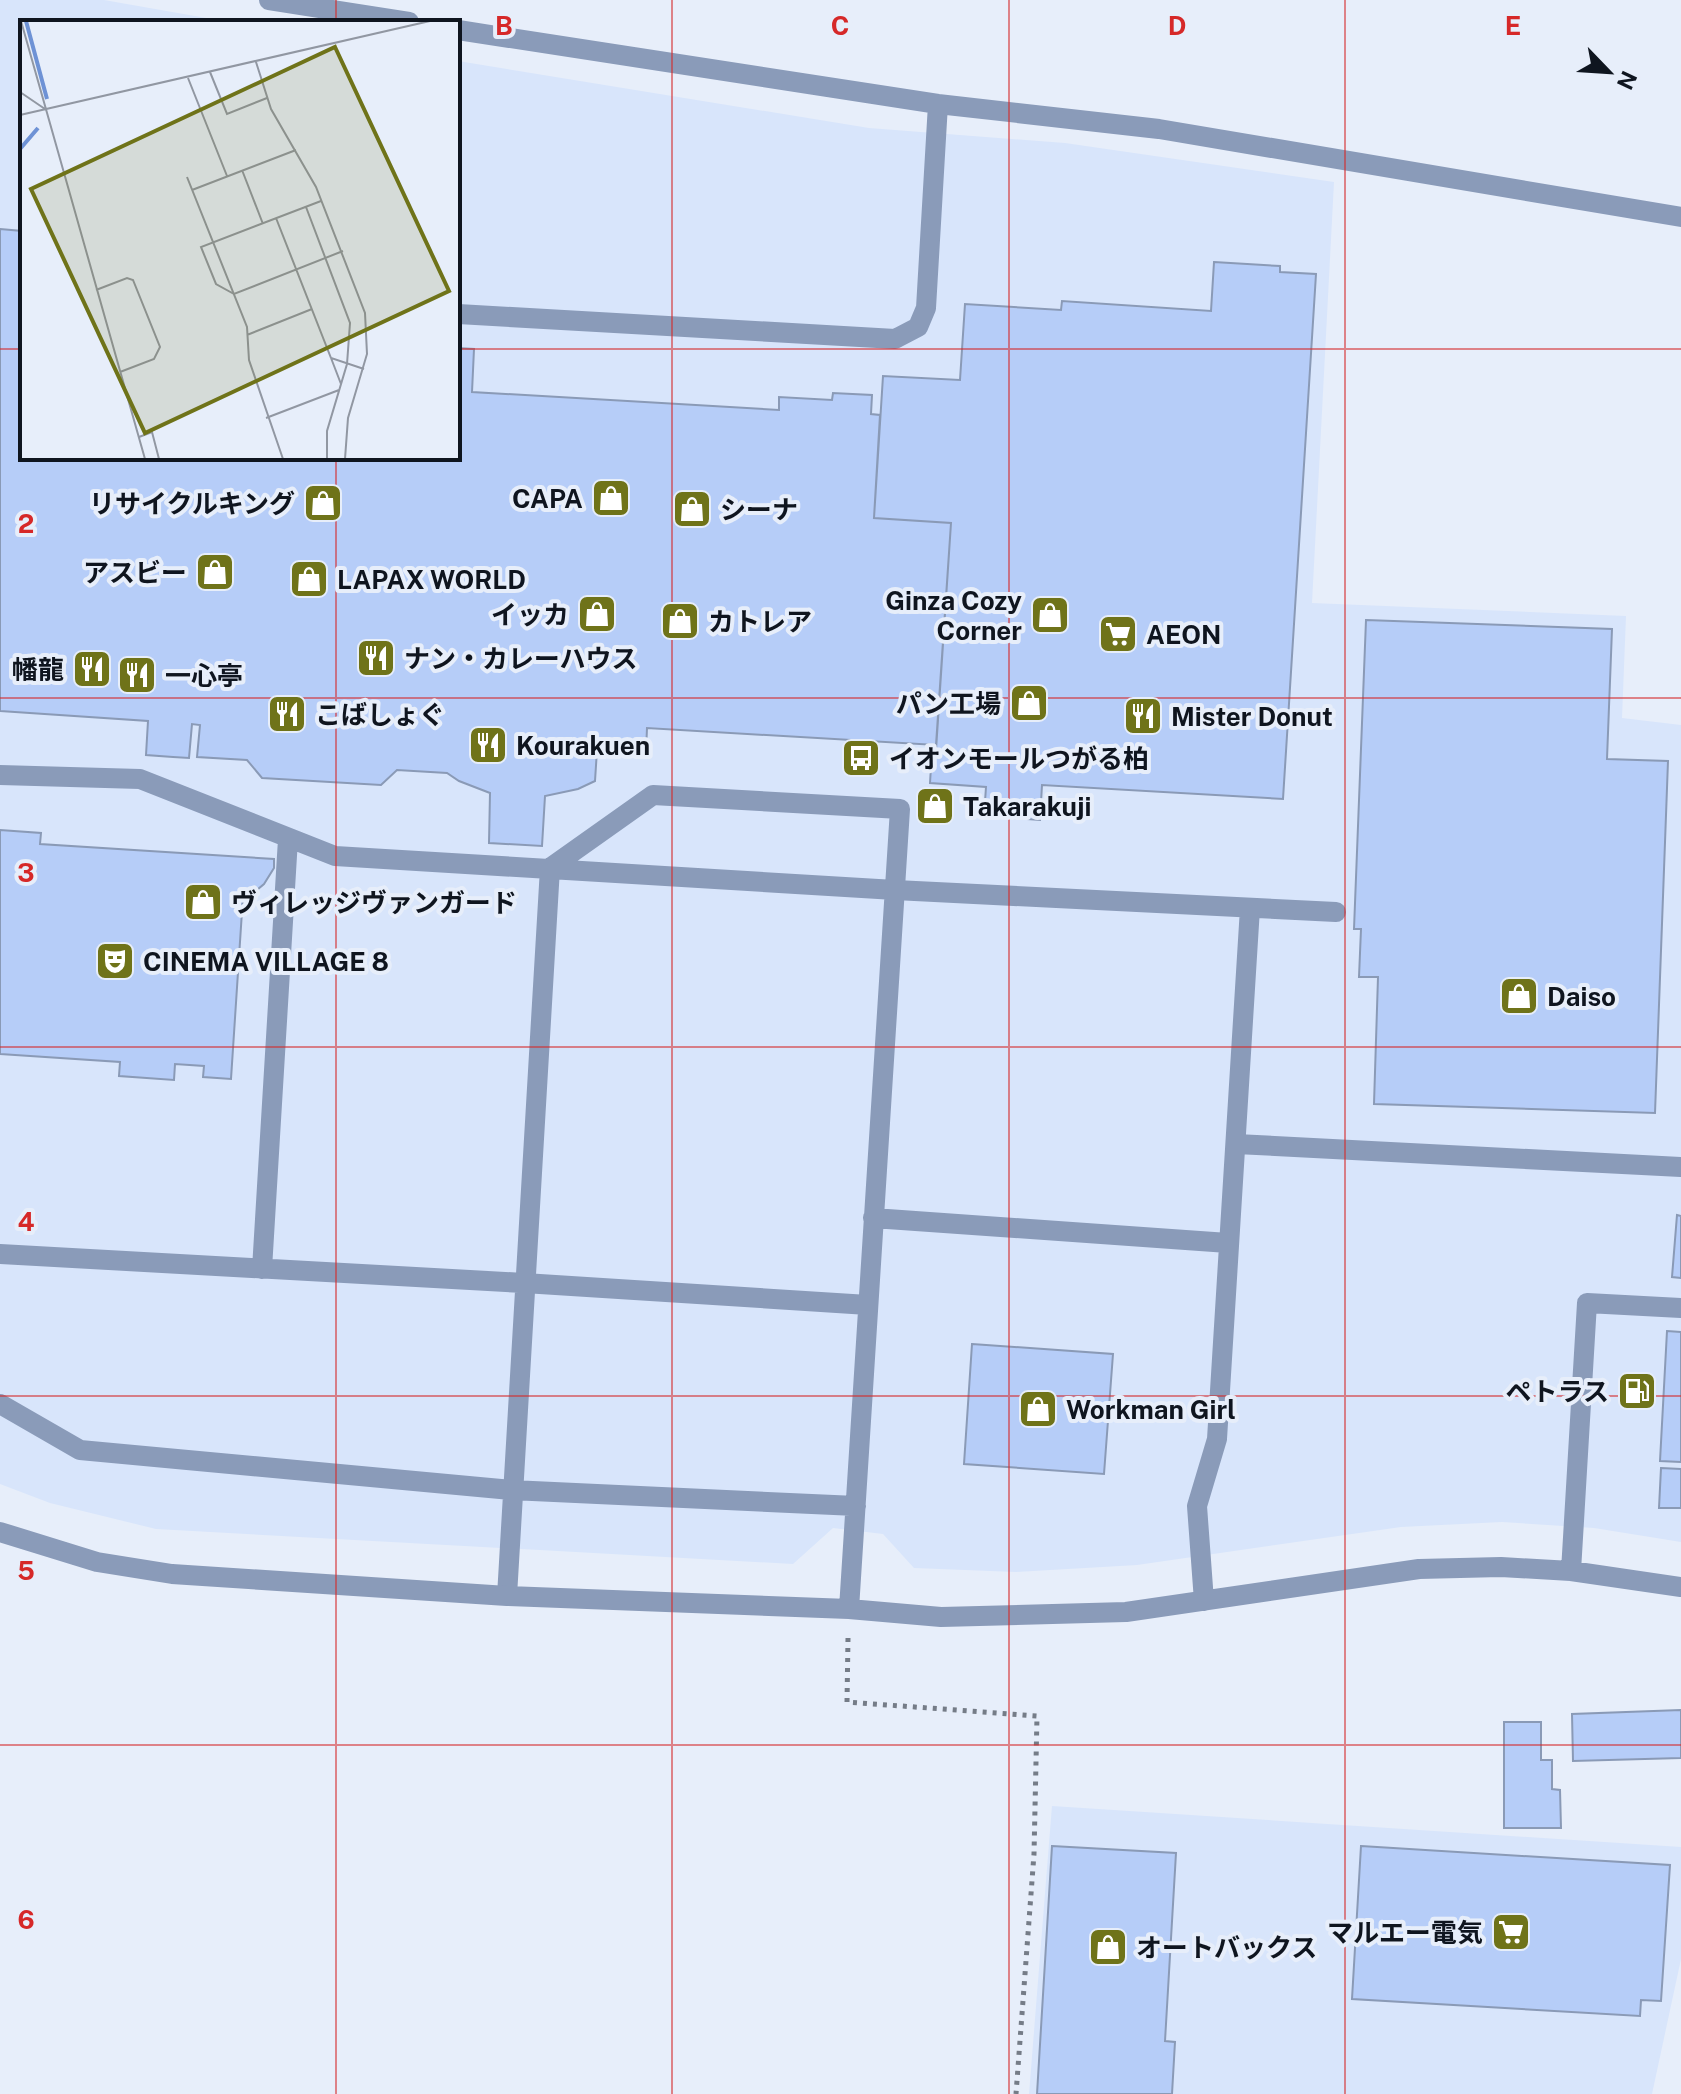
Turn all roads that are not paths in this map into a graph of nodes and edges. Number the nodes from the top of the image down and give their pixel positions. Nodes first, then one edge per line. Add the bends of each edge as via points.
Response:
1 (269, 0) edge
2 (396, 20) edge
3 (460, 30) edge
4 (938, 104) junction
5 (1681, 217) edge
6 (460, 314) edge
7 (0, 775) edge
8 (288, 839) junction
9 (550, 868) junction
10 (895, 890) junction
11 (1250, 908) junction
12 (1336, 912) dead end
13 (1236, 1144) junction
14 (1681, 1167) edge
15 (873, 1218) junction
16 (1228, 1243) junction
17 (0, 1254) edge
18 (262, 1269) junction
19 (524, 1283) junction
20 (868, 1305) junction
21 (1681, 1308) edge
22 (0, 1404) edge
23 (511, 1490) junction
24 (856, 1506) junction
25 (0, 1532) edge
26 (1571, 1571) junction
27 (1681, 1587) edge
28 (507, 1596) junction
29 (1204, 1601) junction
30 (849, 1609) junction

1 - 2 street
3 - 4 street
4 - 5 street via 1159,129
4 - 6 street via 926,308 918,327 895,339
7 - 8 street via 140,779
8 - 9 street via 335,856
8 - 18 street
9 - 10 street
9 - 10 street via 653,795 900,809
9 - 19 street
10 - 11 street
10 - 15 street
11 - 12 street
11 - 13 street
13 - 14 street
13 - 16 street
15 - 16 street
15 - 20 street
16 - 29 street via 1217,1439 1197,1506
17 - 18 street
18 - 19 street
19 - 20 street
19 - 23 street
20 - 24 street
21 - 26 street via 1587,1303
22 - 23 street via 80,1450
23 - 24 street
23 - 28 street
24 - 30 street
25 - 28 street via 97,1562 172,1574
26 - 27 street
26 - 29 street via 1419,1569
28 - 30 street
29 - 30 street via 1126,1612 941,1617

